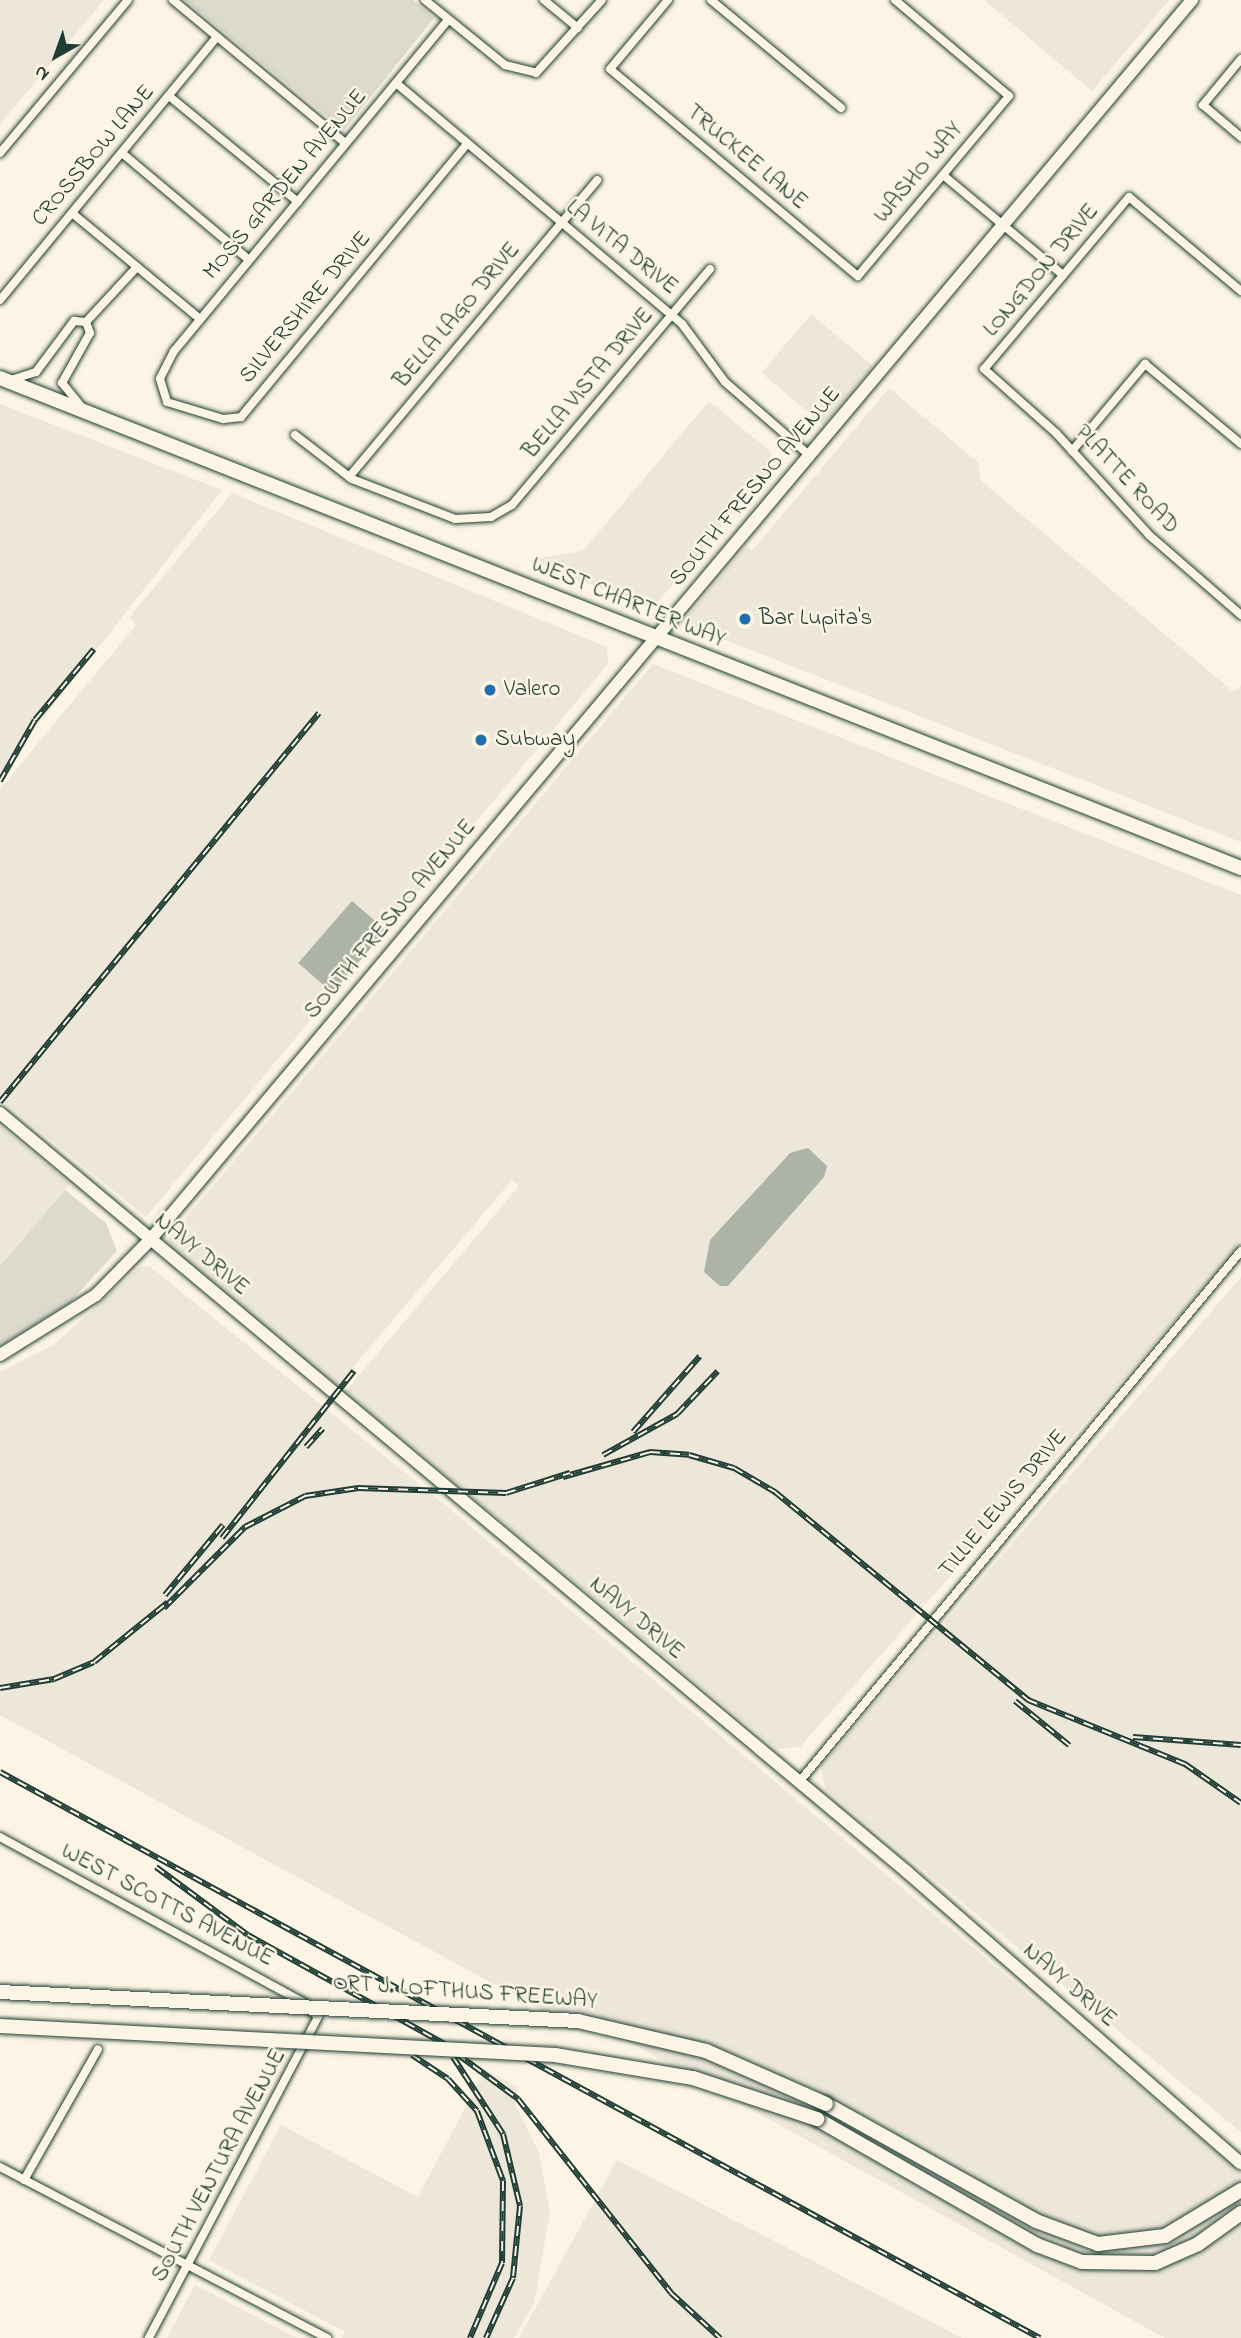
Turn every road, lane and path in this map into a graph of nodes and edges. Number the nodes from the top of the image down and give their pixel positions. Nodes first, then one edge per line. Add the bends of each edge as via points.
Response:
1 (128, 0) edge
2 (173, 0) edge
3 (425, 0) edge
4 (544, 0) edge
5 (602, 0) edge
6 (668, 0) edge
7 (712, 0) edge
8 (895, 0) edge
9 (1192, 0) edge
10 (448, 20) junction
11 (578, 28) junction
12 (217, 37) junction
13 (1241, 59) edge
14 (396, 83) junction
15 (169, 96) junction
16 (841, 108) dead end
17 (1241, 137) edge
18 (345, 143) junction
19 (467, 145) junction
20 (0, 153) edge
21 (122, 153) junction
22 (943, 175) junction
23 (597, 180) dead end
24 (298, 202) junction
25 (72, 213) junction
26 (560, 224) junction
27 (1003, 225) junction
28 (249, 260) junction
29 (137, 267) junction
30 (710, 269) dead end
31 (1063, 275) junction
32 (858, 276) joint
33 (1241, 291) edge
34 (0, 300) edge
35 (672, 315) junction
36 (200, 319) junction
37 (86, 322) junction
38 (984, 369) joint
39 (4, 379) edge
40 (160, 379) joint
41 (85, 411) junction
42 (295, 435) dead end
43 (1241, 444) edge
44 (1072, 452) junction
45 (809, 456) junction
46 (349, 477) junction
47 (1241, 615) edge
48 (656, 639) junction
49 (1241, 868) edge
50 (0, 1113) edge
51 (150, 1240) junction
52 (1241, 1251) edge
53 (0, 1355) edge
54 (799, 1782) junction
55 (0, 1837) edge
56 (0, 1992) edge
57 (315, 2010) joint
58 (0, 2026) edge
59 (98, 2049) dead end
60 (1241, 2163) edge
61 (0, 2167) edge
62 (24, 2180) junction
63 (1241, 2190) edge
64 (1241, 2213) edge
65 (189, 2265) junction
66 (149, 2338) edge
67 (327, 2338) edge

1 - 20 street
2 - 12 street
3 - 10 street
4 - 11 street
5 - 11 street
6 - 32 street, TRUCKEE LANE via 610,69
7 - 16 street
8 - 22 street, WASHO WAY via 1009,96
9 - 27 street, SOUTH FRESNO AVENUE
10 - 11 street via 521,72 544,67
10 - 14 street, MOSS GARDEN AVENUE
12 - 15 street, CROSSBOW LANE
12 - 18 street
13 - 17 street via 1203,105
14 - 18 street, MOSS GARDEN AVENUE
14 - 19 street, LA VITA DRIVE
15 - 21 street, CROSSBOW LANE
15 - 24 street
18 - 24 street, MOSS GARDEN AVENUE
19 - 26 street, LA VITA DRIVE
19 - 40 street, SILVERSHIRE DRIVE via 241,417 223,419 174,407
21 - 25 street, CROSSBOW LANE
21 - 28 street
22 - 27 street
22 - 32 street, WASHO WAY
23 - 26 street, BELLA LAGO DRIVE
24 - 28 street, MOSS GARDEN AVENUE
25 - 29 street
25 - 34 street, CROSSBOW LANE
26 - 35 street, LA VITA DRIVE
26 - 46 street, BELLA LAGO DRIVE
27 - 31 street
27 - 45 street, SOUTH FRESNO AVENUE
28 - 36 street, MOSS GARDEN AVENUE
29 - 36 street
29 - 37 street
30 - 35 street, BELLA VISTA DRIVE
31 - 33 street, LONGDON DRIVE via 1129,197
31 - 38 street, LONGDON DRIVE
35 - 45 street, LA VITA DRIVE via 725,382
35 - 46 street, BELLA VISTA DRIVE via 512,505 491,517 455,519
36 - 40 street, MOSS GARDEN AVENUE
37 - 39 street via 74,321 36,372
37 - 41 street via 90,334 62,383
38 - 44 street, PLATTE ROAD
39 - 41 highway, WEST CHARTER WAY
41 - 48 highway, WEST CHARTER WAY
42 - 46 street
43 - 44 street via 1145,364
44 - 47 street, PLATTE ROAD via 1149,536
45 - 48 street, SOUTH FRESNO AVENUE
48 - 49 highway, WEST CHARTER WAY
48 - 51 street, SOUTH FRESNO AVENUE
50 - 51 street, NAVY DRIVE
51 - 53 street, SOUTH FRESNO AVENUE via 96,1295
51 - 54 street, NAVY DRIVE
52 - 54 street, TILLIE LEWIS DRIVE
54 - 60 street, NAVY DRIVE
55 - 57 street, WEST SCOTTS AVENUE
56 - 63 highway, ORT J. LOFTHUS FREEWAY, bridge via 578,2021 706,2051 826,2104 1080,2240 1149,2241
57 - 65 street, SOUTH VENTURA AVENUE via 316,2029
58 - 64 highway, bridge via 555,2055 693,2078 817,2119 1037,2245 1082,2262 1155,2263 1198,2244
59 - 62 street
61 - 62 street
62 - 65 street
65 - 66 street, SOUTH VENTURA AVENUE
65 - 67 street

